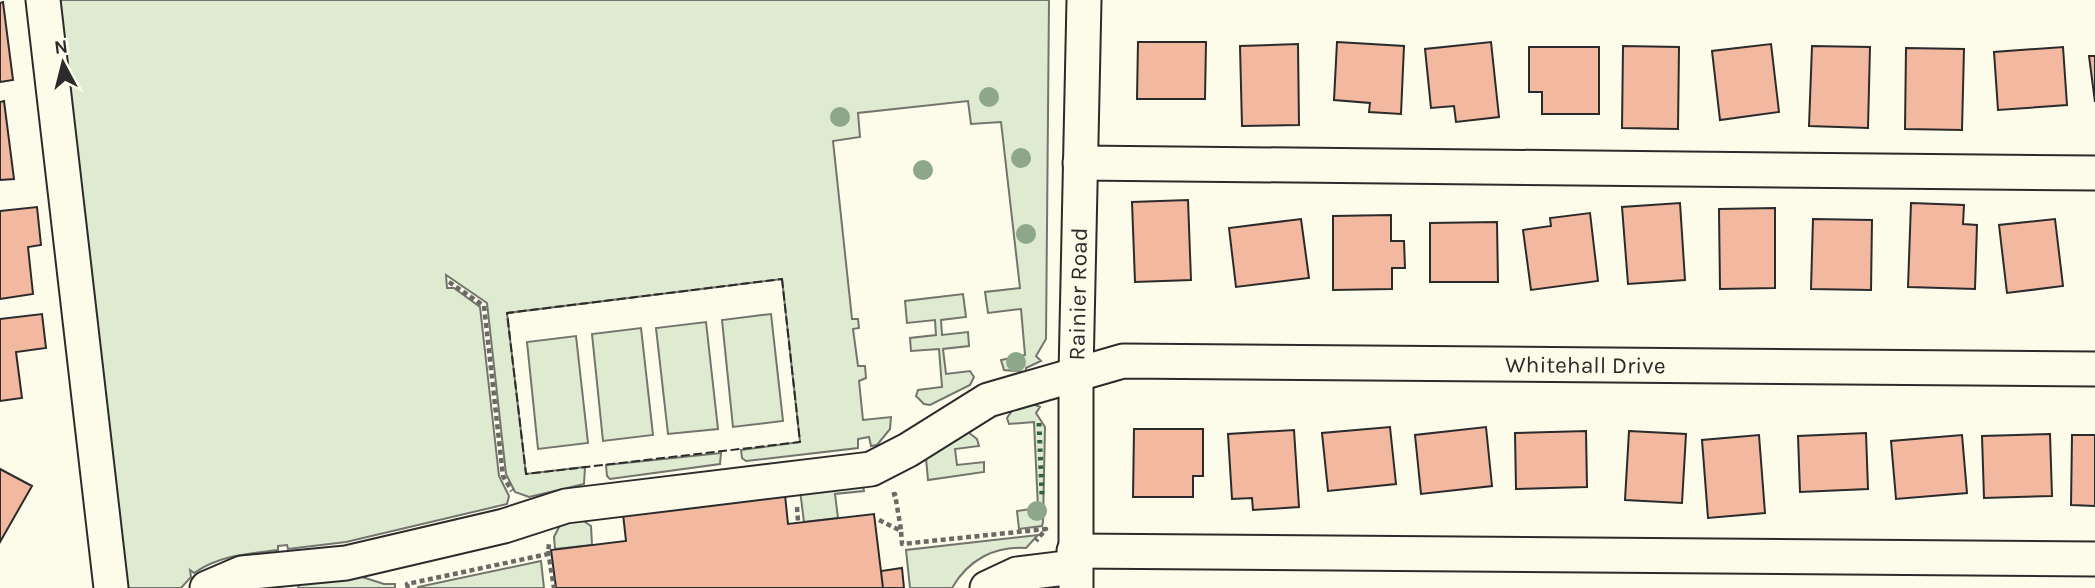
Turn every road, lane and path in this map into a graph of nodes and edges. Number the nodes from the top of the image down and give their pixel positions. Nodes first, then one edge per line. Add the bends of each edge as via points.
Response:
1 (43, 0) edge
2 (1084, 0) edge
3 (1080, 163) junction
4 (2095, 173) edge
5 (449, 282) dead end
6 (2095, 369) edge
7 (1076, 374) junction
8 (881, 496) dead end
9 (517, 500) dead end
10 (878, 520) dead end
11 (901, 531) junction
12 (548, 549) dead end
13 (1029, 550) dead end
14 (2095, 559) edge
15 (1074, 568) edge
16 (111, 588) edge
17 (207, 588) edge
18 (554, 588) edge
19 (987, 588) edge

1 - 16 street
2 - 3 street, Rainier Road
3 - 4 street
3 - 7 street, Rainier Road
5 - 9 path via 484,306 503,476
6 - 7 street, Whitehall Drive via 1124,360
7 - 15 street, Rainier Road
7 - 17 street, Whitehall Drive via 988,400 872,469 565,506 504,526 346,563 242,573
8 - 11 path via 895,494
10 - 11 path
11 - 13 path via 902,544 1046,529
12 - 18 path
14 - 15 street
15 - 19 street via 1017,574

